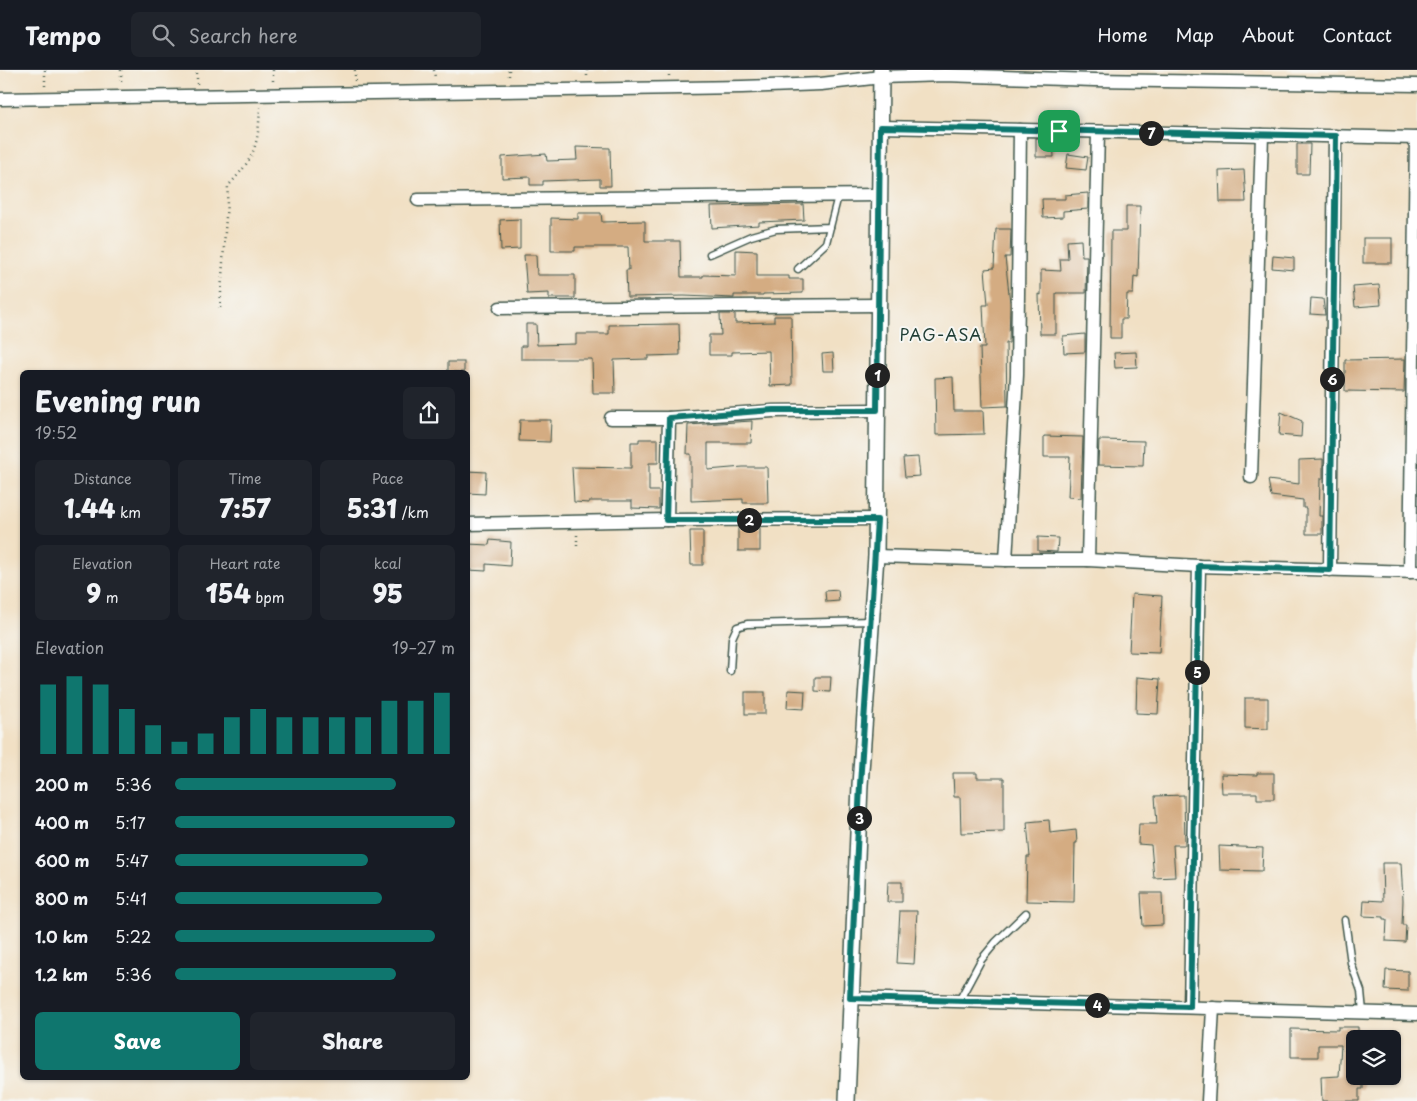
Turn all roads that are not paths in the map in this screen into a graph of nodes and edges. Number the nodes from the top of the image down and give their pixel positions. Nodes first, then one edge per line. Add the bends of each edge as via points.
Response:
1 (881, 73) edge
2 (1417, 85) edge
3 (0, 99) edge
4 (880, 127) junction
5 (1020, 130) junction
6 (1098, 132) junction
7 (1262, 135) junction
8 (1336, 136) junction
9 (1416, 138) edge
10 (880, 195) junction
11 (838, 196) junction
12 (418, 200) dead end
13 (830, 227) junction
14 (710, 254) dead end
15 (798, 269) dead end
16 (878, 305) junction
17 (500, 308) dead end
18 (877, 410) junction
19 (611, 418) dead end
20 (669, 418) junction
21 (1251, 477) dead end
22 (666, 520) junction
23 (877, 520) junction
24 (470, 524) edge
25 (876, 556) junction
26 (1006, 560) junction
27 (1088, 560) junction
28 (1199, 566) junction
29 (1330, 570) junction
30 (1414, 572) edge
31 (872, 621) junction
32 (730, 671) dead end
33 (1026, 913) dead end
34 (1345, 920) dead end
35 (850, 998) junction
36 (959, 1001) junction
37 (1190, 1007) junction
38 (1213, 1008) junction
39 (1363, 1012) junction
40 (1417, 1014) edge
41 (846, 1101) edge
42 (1208, 1101) edge

1 - 2 street
1 - 3 street via 821,84
1 - 4 street
4 - 5 street
4 - 10 street
5 - 6 street
5 - 26 street via 1017,375
6 - 7 street
6 - 27 street
7 - 8 street
7 - 21 street
8 - 9 street
8 - 29 street
9 - 30 street
10 - 11 street
10 - 16 street
11 - 12 street
11 - 13 lane
13 - 14 lane via 776,228
13 - 15 lane via 826,243
16 - 17 street
16 - 18 street
18 - 20 street via 773,410
18 - 23 street
19 - 20 street
20 - 22 street
22 - 23 street
22 - 24 street
23 - 25 street
25 - 26 street
25 - 31 street
26 - 27 street
27 - 28 street
28 - 29 street
28 - 37 street
29 - 30 street
31 - 32 lane via 747,624 737,627 732,638
31 - 35 street
33 - 36 lane via 981,960
34 - 39 lane
35 - 36 street
35 - 41 street
36 - 37 street
37 - 38 street
38 - 39 street
38 - 42 street
39 - 40 street

